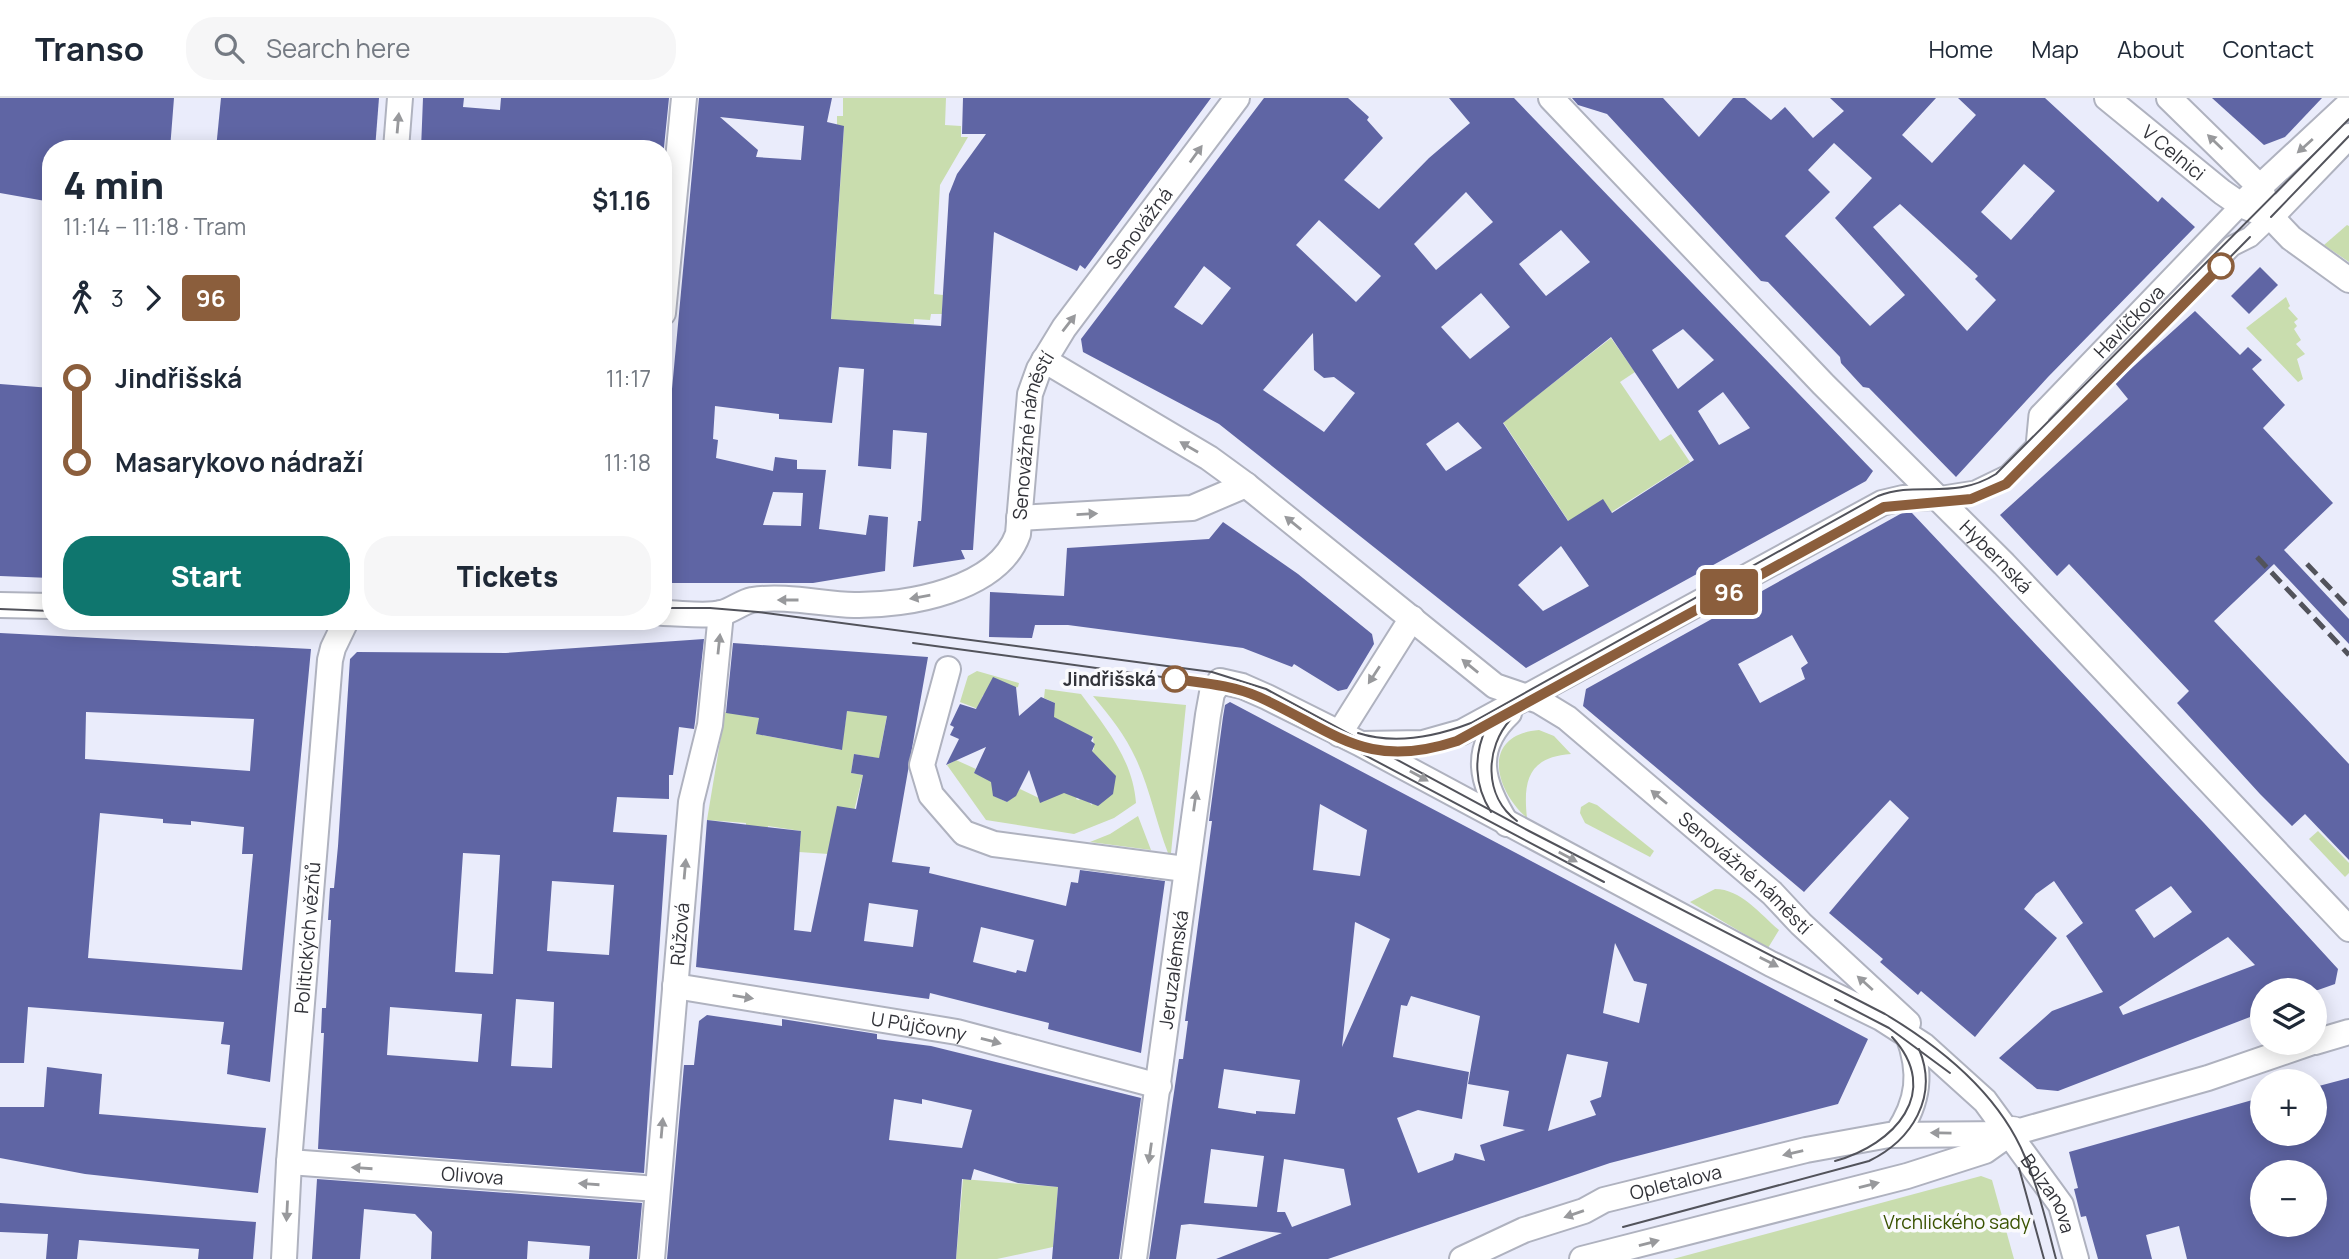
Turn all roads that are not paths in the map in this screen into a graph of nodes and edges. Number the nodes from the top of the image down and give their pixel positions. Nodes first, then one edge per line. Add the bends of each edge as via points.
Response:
1 (400, 98) edge
2 (684, 98) edge
3 (1237, 98) edge
4 (1551, 98) edge
5 (2107, 98) edge
6 (2169, 98) edge
7 (2349, 104) edge
8 (2349, 136) edge
9 (397, 140) edge
10 (2260, 187) junction
11 (2241, 205) junction
12 (2271, 217) junction
13 (672, 221) edge
14 (2232, 246) junction
15 (2349, 281) edge
16 (1044, 360) junction
17 (2036, 446) junction
18 (1246, 485) junction
19 (1937, 497) junction
20 (1019, 518) junction
21 (0, 605) edge
22 (42, 606) edge
23 (672, 612) edge
24 (721, 613) junction
25 (1412, 618) junction
26 (341, 630) edge
27 (948, 669) dead end
28 (1220, 681) joint
29 (1529, 698) junction
30 (1349, 739) junction
31 (1507, 825) junction
32 (1185, 869) junction
33 (2349, 929) edge
34 (675, 986) junction
35 (2349, 1032) edge
36 (1908, 1035) junction
37 (2327, 1038) edge
38 (2275, 1055) edge
39 (1948, 1065) junction
40 (1159, 1086) junction
41 (2011, 1133) junction
42 (1897, 1134) junction
43 (289, 1162) junction
44 (657, 1189) junction
45 (284, 1259) edge
46 (652, 1259) edge
47 (1134, 1259) edge
48 (1462, 1259) edge
49 (1582, 1259) edge
50 (2076, 1259) edge

9 -> 1 street
2 - 13 street
16 -> 3 street, Senovážná
4 - 19 street, Hybernská
5 - 11 street, V Celnici
10 -> 6 street, V Celnici
7 -> 10 street, Havlíčkova
8 - 12 street
10 - 11 street, Havlíčkova
10 - 12 street, V Celnici
11 - 12 street, V Celnici
11 - 14 street
11 - 17 street, Havlíčkova via 2039,415
12 - 14 street, Havlíčkova via 2250,237
12 - 15 street
14 - 17 street, Havlíčkova
18 -> 16 street, Senovážné náměstí
16 - 20 street, Senovážné náměstí via 1030,394
17 - 19 street, Havlíčkova via 2001,480
20 -> 18 street, Senovážné náměstí via 1192,508
25 -> 18 street, Senovážné náměstí
19 - 29 street via 1882,503
19 - 33 street, Hybernská
20 -> 24 street via 1014,545 1005,557 982,576 952,591 856,605 750,600
21 - 22 street
23 - 24 street
34 -> 24 street, Růžová via 691,802 710,725
29 -> 25 street, Senovážné náměstí via 1495,685
25 -> 30 street
26 - 43 street, Politických vězňů via 330,660
27 - 32 street via 922,765 931,794 964,833 994,844
28 - 30 street, Senovážné náměstí via 1242,686
32 -> 28 street, Jeruzalémská via 1210,699
29 - 30 street, Senovážné náměstí via 1441,740
29 - 31 street via 1499,722 1484,754 1485,779
39 -> 29 street, Senovážné náměstí via 1741,865 1567,718
30 -> 31 street, Senovážné náměstí
31 -> 36 street, Senovážné náměstí
32 - 40 street, Jeruzalémská
34 -> 40 street, U Půjčovny via 957,1032
44 -> 34 street, Růžová
35 - 37 street, Opletalova
36 - 39 street, Senovážné náměstí
36 - 42 street via 1917,1087 1915,1104
38 - 41 street, Opletalova
39 - 41 street, Senovážné náměstí
40 -> 47 street, Jeruzalémská
41 -> 42 street, Opletalova
49 -> 41 street, Opletalova via 1907,1176 1985,1151
41 - 50 street, Bolzanova via 2061,1205
42 -> 48 street, Opletalova via 1806,1150 1604,1200
44 -> 43 street, Olivova
43 -> 45 street, Politických vězňů
44 - 46 street, Růžová

